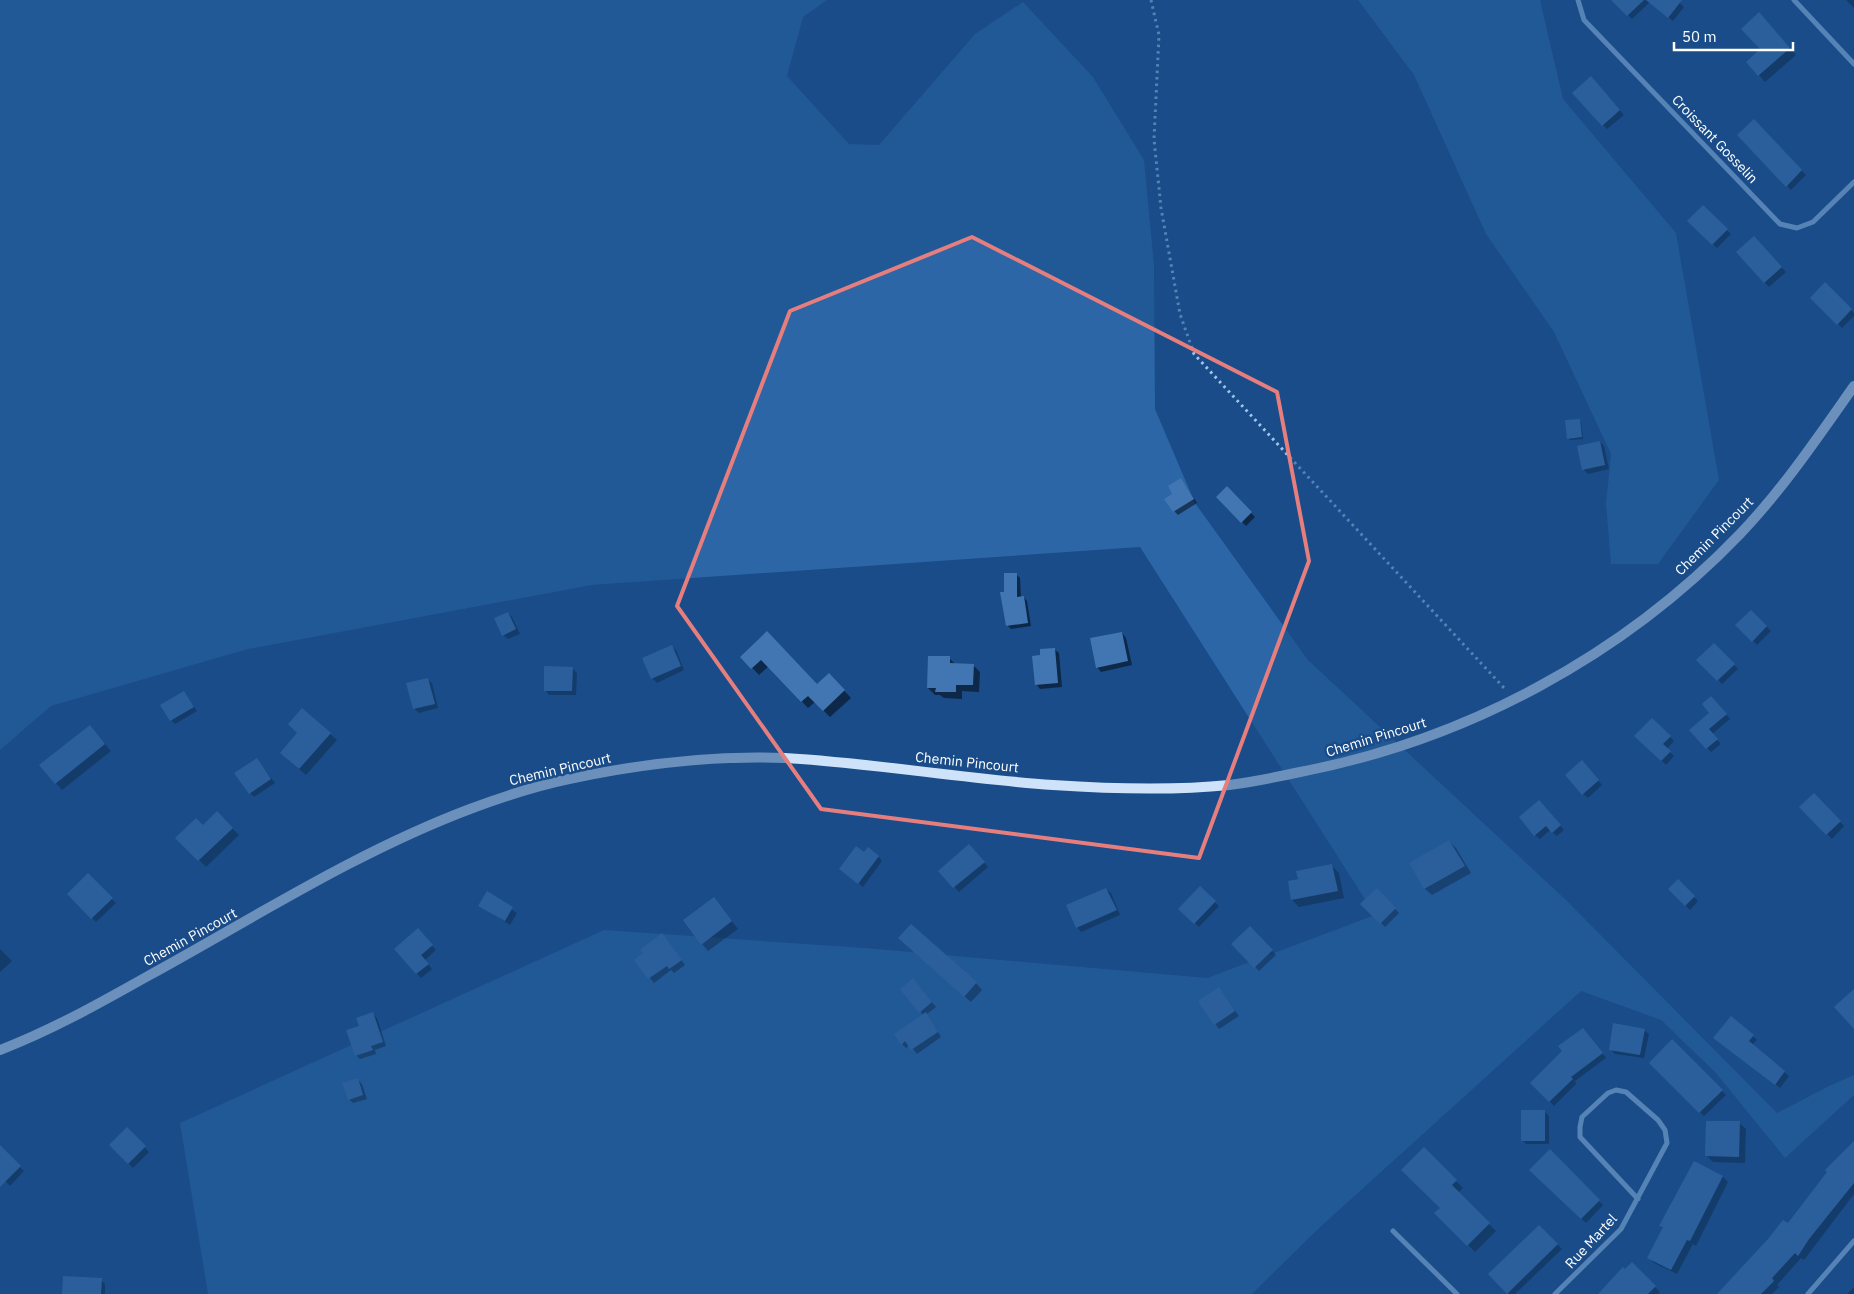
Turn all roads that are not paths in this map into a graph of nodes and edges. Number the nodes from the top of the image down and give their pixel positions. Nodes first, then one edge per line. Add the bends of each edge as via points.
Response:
1 (1578, 0) edge
2 (1794, 0) edge
3 (1854, 64) edge
4 (1854, 182) edge
5 (1854, 386) edge
6 (0, 1050) edge
7 (1638, 1199) junction
8 (1393, 1231) dead end
9 (1854, 1240) edge
10 (1457, 1294) edge
11 (1555, 1294) edge
12 (1808, 1294) edge

1 - 4 street, Croissant Gosselin via 1584,20 1780,224 1797,228 1813,222
2 - 3 street
5 - 6 street, Chemin Pincourt via 1773,496 1739,534 1659,607 1621,636 1558,676 1475,718 1399,748 1347,763 1234,784 1132,789 1062,786 780,758 700,759 564,780 503,797 389,843 119,993
7 - 7 street, Rue Martel via 1667,1143 1666,1130 1626,1092 1616,1090 1608,1093 1582,1117 1580,1137
7 - 11 street, Rue Martel via 1620,1229
8 - 10 street
9 - 12 street

